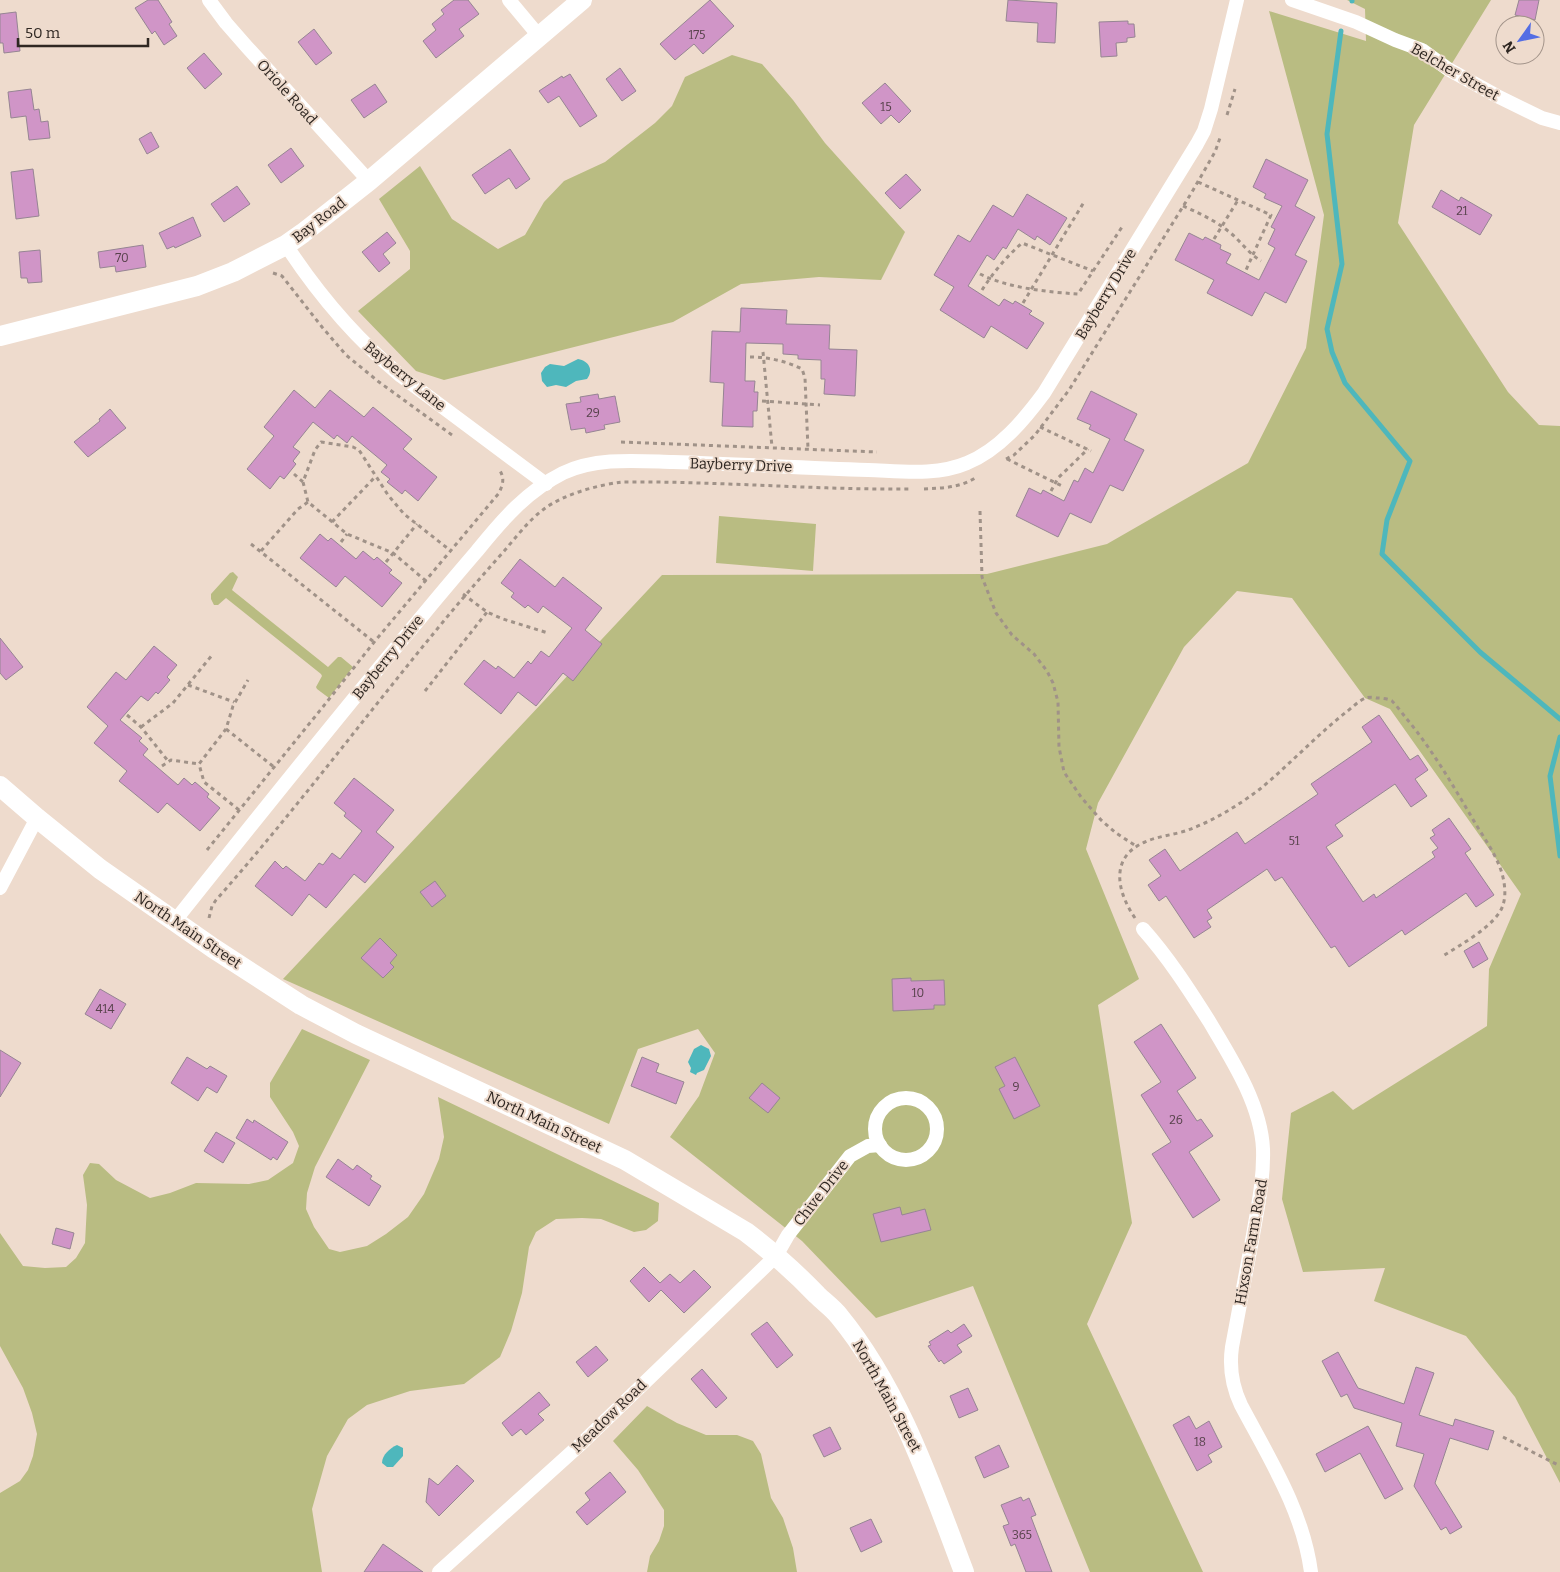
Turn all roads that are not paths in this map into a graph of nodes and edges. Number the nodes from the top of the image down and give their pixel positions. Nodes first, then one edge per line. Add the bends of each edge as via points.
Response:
1 (209, 0) edge
2 (509, 0) edge
3 (582, 0) edge
4 (1237, 0) edge
5 (1292, 0) edge
6 (539, 36) junction
7 (1560, 123) edge
8 (369, 181) junction
9 (286, 245) junction
10 (0, 336) edge
11 (546, 484) junction
12 (0, 786) edge
13 (37, 818) junction
14 (0, 888) edge
15 (174, 922) junction
16 (1142, 929) road end
17 (880, 1145) junction
18 (776, 1256) junction
19 (438, 1572) edge
20 (964, 1572) edge
21 (1311, 1572) edge

1 - 8 street, Oriole Road via 247,47
2 - 6 street
3 - 6 main road, Bay Road
4 - 11 street, Bayberry Drive via 1209,116 1198,144 1044,393 1019,424 990,451 958,466 924,471 618,461 579,467
5 - 7 street, Belcher Street via 1422,50 1448,69 1497,96
6 - 8 main road, Bay Road
8 - 9 main road, Bay Road
9 - 10 main road, Bay Road via 197,286
9 - 11 street, Bayberry Lane via 328,303 378,357
11 - 15 street, Bayberry Drive via 520,503 496,528
12 - 13 main road, North Main Street
13 - 14 street
13 - 15 main road, North Main Street via 100,869
15 - 18 main road, North Main Street via 301,1005 625,1160 746,1232
16 - 21 street, Hixson Farm Road via 1182,978 1216,1032 1242,1080 1260,1127 1263,1147 1261,1188 1232,1347 1231,1374 1234,1390 1293,1508
17 - 17 street via 886,1152 903,1160 921,1155 934,1142 936,1123 933,1114 918,1100 899,1098 890,1102 877,1117 876,1136
17 - 18 street, Chive Drive via 868,1146 850,1156 788,1235
18 - 19 street, Meadow Road via 583,1442
18 - 20 main road, North Main Street via 838,1315 865,1351 921,1458

